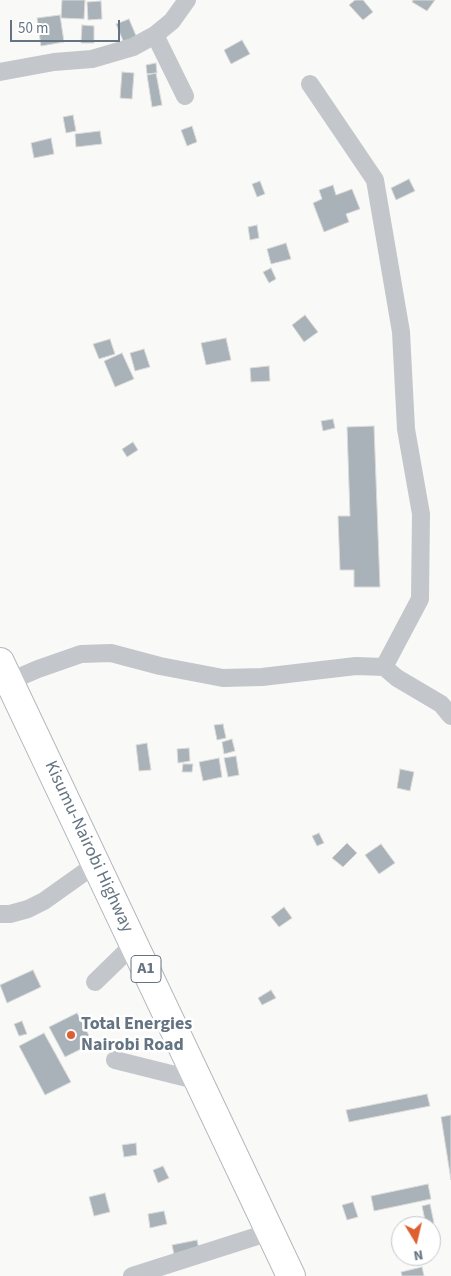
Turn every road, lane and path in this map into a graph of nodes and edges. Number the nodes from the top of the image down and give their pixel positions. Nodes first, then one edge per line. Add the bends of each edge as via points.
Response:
1 (187, 0) edge
2 (155, 35) junction
3 (0, 72) edge
4 (310, 84) dead end
5 (185, 96) dead end
6 (384, 667) junction
7 (5, 672) edge
8 (451, 716) edge
9 (96, 864) junction
10 (0, 914) edge
11 (134, 944) junction
12 (95, 982) dead end
13 (115, 1060) dead end
14 (199, 1081) junction
15 (270, 1232) junction
16 (132, 1276) edge
17 (291, 1276) edge

1 - 2 street via 172,21
2 - 3 street via 133,47 92,59
2 - 5 street
4 - 6 street via 375,180 401,332 406,429 421,514 420,600
6 - 7 street via 356,666 262,677 223,678 111,653 81,654 38,669
6 - 8 street via 441,704
7 - 9 highway, Kisumu-Nairobi Highway / A1
9 - 10 street via 44,902 10,914
9 - 11 highway, Kisumu-Nairobi Highway / A1
11 - 12 street
11 - 14 highway, Kisumu-Nairobi Highway / A1
13 - 14 street
14 - 15 highway, Kisumu-Nairobi Highway / A1
15 - 16 street
15 - 17 highway, Kisumu-Nairobi Highway / A1

